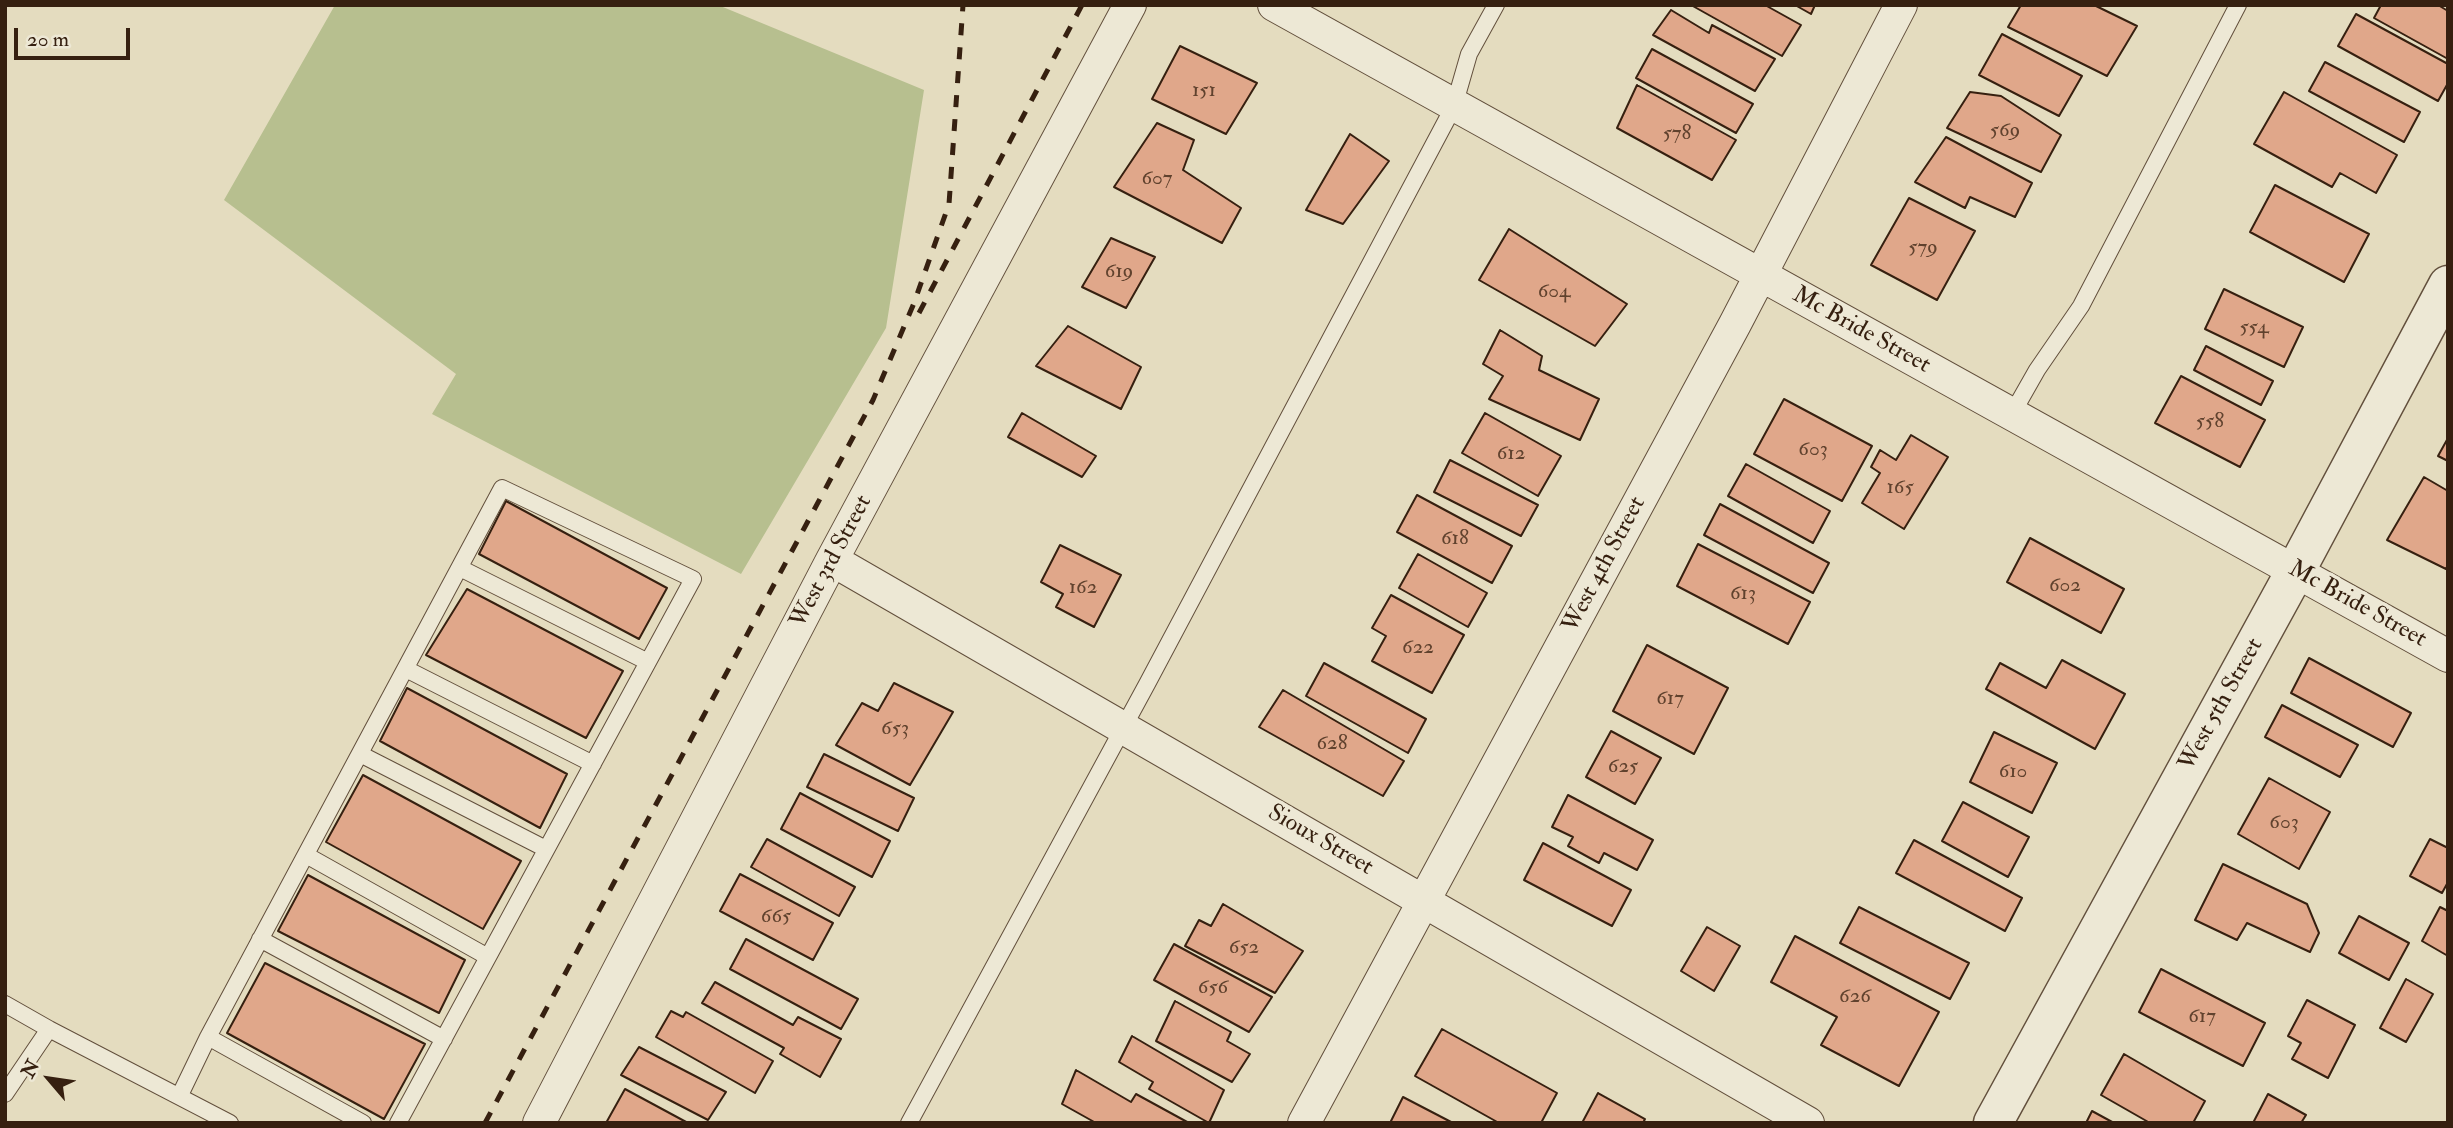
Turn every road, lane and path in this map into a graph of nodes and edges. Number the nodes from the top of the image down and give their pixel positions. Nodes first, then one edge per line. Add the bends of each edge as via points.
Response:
1 (1130, 5) edge
2 (1274, 5) edge
3 (1496, 5) edge
4 (1901, 5) edge
5 (2238, 5) edge
6 (1454, 106) junction
7 (1760, 275) junction
8 (2448, 285) edge
9 (2012, 414) junction
10 (832, 560) junction
11 (460, 568) junction
12 (2296, 570) junction
13 (2448, 656) edge
14 (648, 662) junction
15 (406, 669) junction
16 (1122, 727) junction
17 (360, 754) junction
18 (593, 764) junction
19 (547, 849) junction
20 (306, 855) junction
21 (1423, 900) junction
22 (260, 939) junction
23 (488, 957) junction
24 (5, 1004) edge
25 (49, 1029) junction
26 (208, 1037) junction
27 (444, 1039) junction
28 (5, 1094) edge
29 (180, 1095) junction
30 (230, 1123) edge
31 (363, 1123) edge
32 (398, 1123) edge
33 (539, 1123) edge
34 (909, 1123) edge
35 (1304, 1123) edge
36 (1808, 1123) edge
37 (1993, 1123) edge

1 - 10 street, West 3rd Street
2 - 6 street, Mc Bride Street
3 - 6 lane via 1469,54
4 - 7 street, West 4th Street
5 - 9 lane via 2081,306
6 - 7 street, Mc Bride Street
6 - 16 lane
7 - 9 street, Mc Bride Street
7 - 21 street, West 4th Street
8 - 12 street, West 5th Street
9 - 12 street, Mc Bride Street
10 - 16 street, Sioux Street
10 - 33 street, West 3rd Street
11 - 14 lane
11 - 14 lane via 502,488 693,579
11 - 15 lane
12 - 13 street, Mc Bride Street
12 - 37 street, West 5th Street
14 - 18 lane
15 - 17 lane
15 - 18 lane
16 - 21 street, Sioux Street
16 - 34 lane
17 - 19 lane
17 - 20 lane
18 - 19 lane
19 - 23 lane
20 - 22 lane
20 - 23 lane
21 - 35 street, West 4th Street
21 - 36 street, Sioux Street
22 - 26 lane
22 - 27 lane
23 - 27 lane
24 - 25 lane
25 - 28 lane
25 - 29 lane
26 - 29 lane
26 - 31 lane
27 - 32 lane
29 - 30 lane

